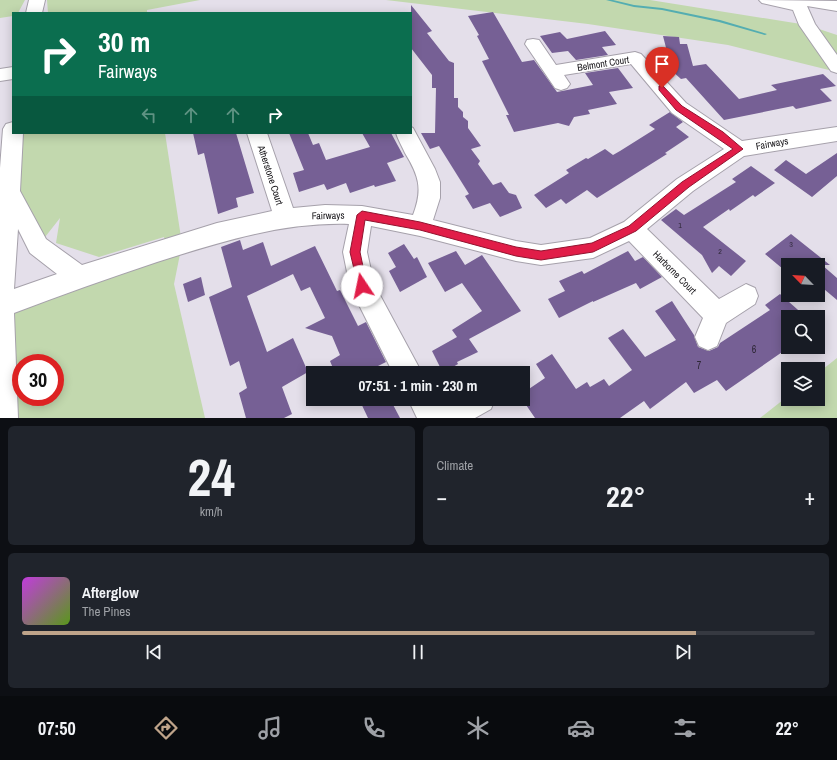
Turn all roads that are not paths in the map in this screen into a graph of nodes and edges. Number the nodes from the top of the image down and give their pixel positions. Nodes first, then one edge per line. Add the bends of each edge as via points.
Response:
1 (767, 0) edge
2 (799, 2) edge
3 (837, 6) edge
4 (533, 44) dead end
5 (837, 67) edge
6 (12, 73) edge
7 (0, 75) edge
8 (12, 134) edge
9 (257, 134) edge
10 (406, 134) edge
11 (837, 134) edge
12 (738, 149) junction
13 (6, 182) edge
14 (362, 215) junction
15 (285, 218) junction
16 (420, 226) junction
17 (632, 229) junction
18 (2, 244) edge
19 (79, 277) junction
20 (746, 296) dead end
21 (0, 306) edge
22 (404, 366) edge
23 (426, 406) edge
24 (468, 406) edge
25 (4, 418) edge
26 (433, 418) edge
27 (446, 418) edge

1 - 2 street
2 - 3 street
2 - 5 street via 807,25
4 - 12 street, Belmont Court via 557,77 635,58 679,108
6 - 7 street
8 - 13 street
9 - 15 street, Atherstone Court
10 - 16 street via 425,172 430,190
11 - 12 street, Fairways
12 - 17 street, Fairways via 686,185
13 - 18 street
13 - 19 street via 38,246
14 - 15 street, Fairways via 325,214
14 - 16 street, Fairways
14 - 22 street via 355,252 362,286
15 - 19 street, Fairways via 217,233
16 - 17 street, Fairways via 541,255 593,248
17 - 20 street, Harborne Court via 713,326
18 - 21 street
19 - 21 street, Fairways
21 - 25 street
23 - 26 street
24 - 27 street

